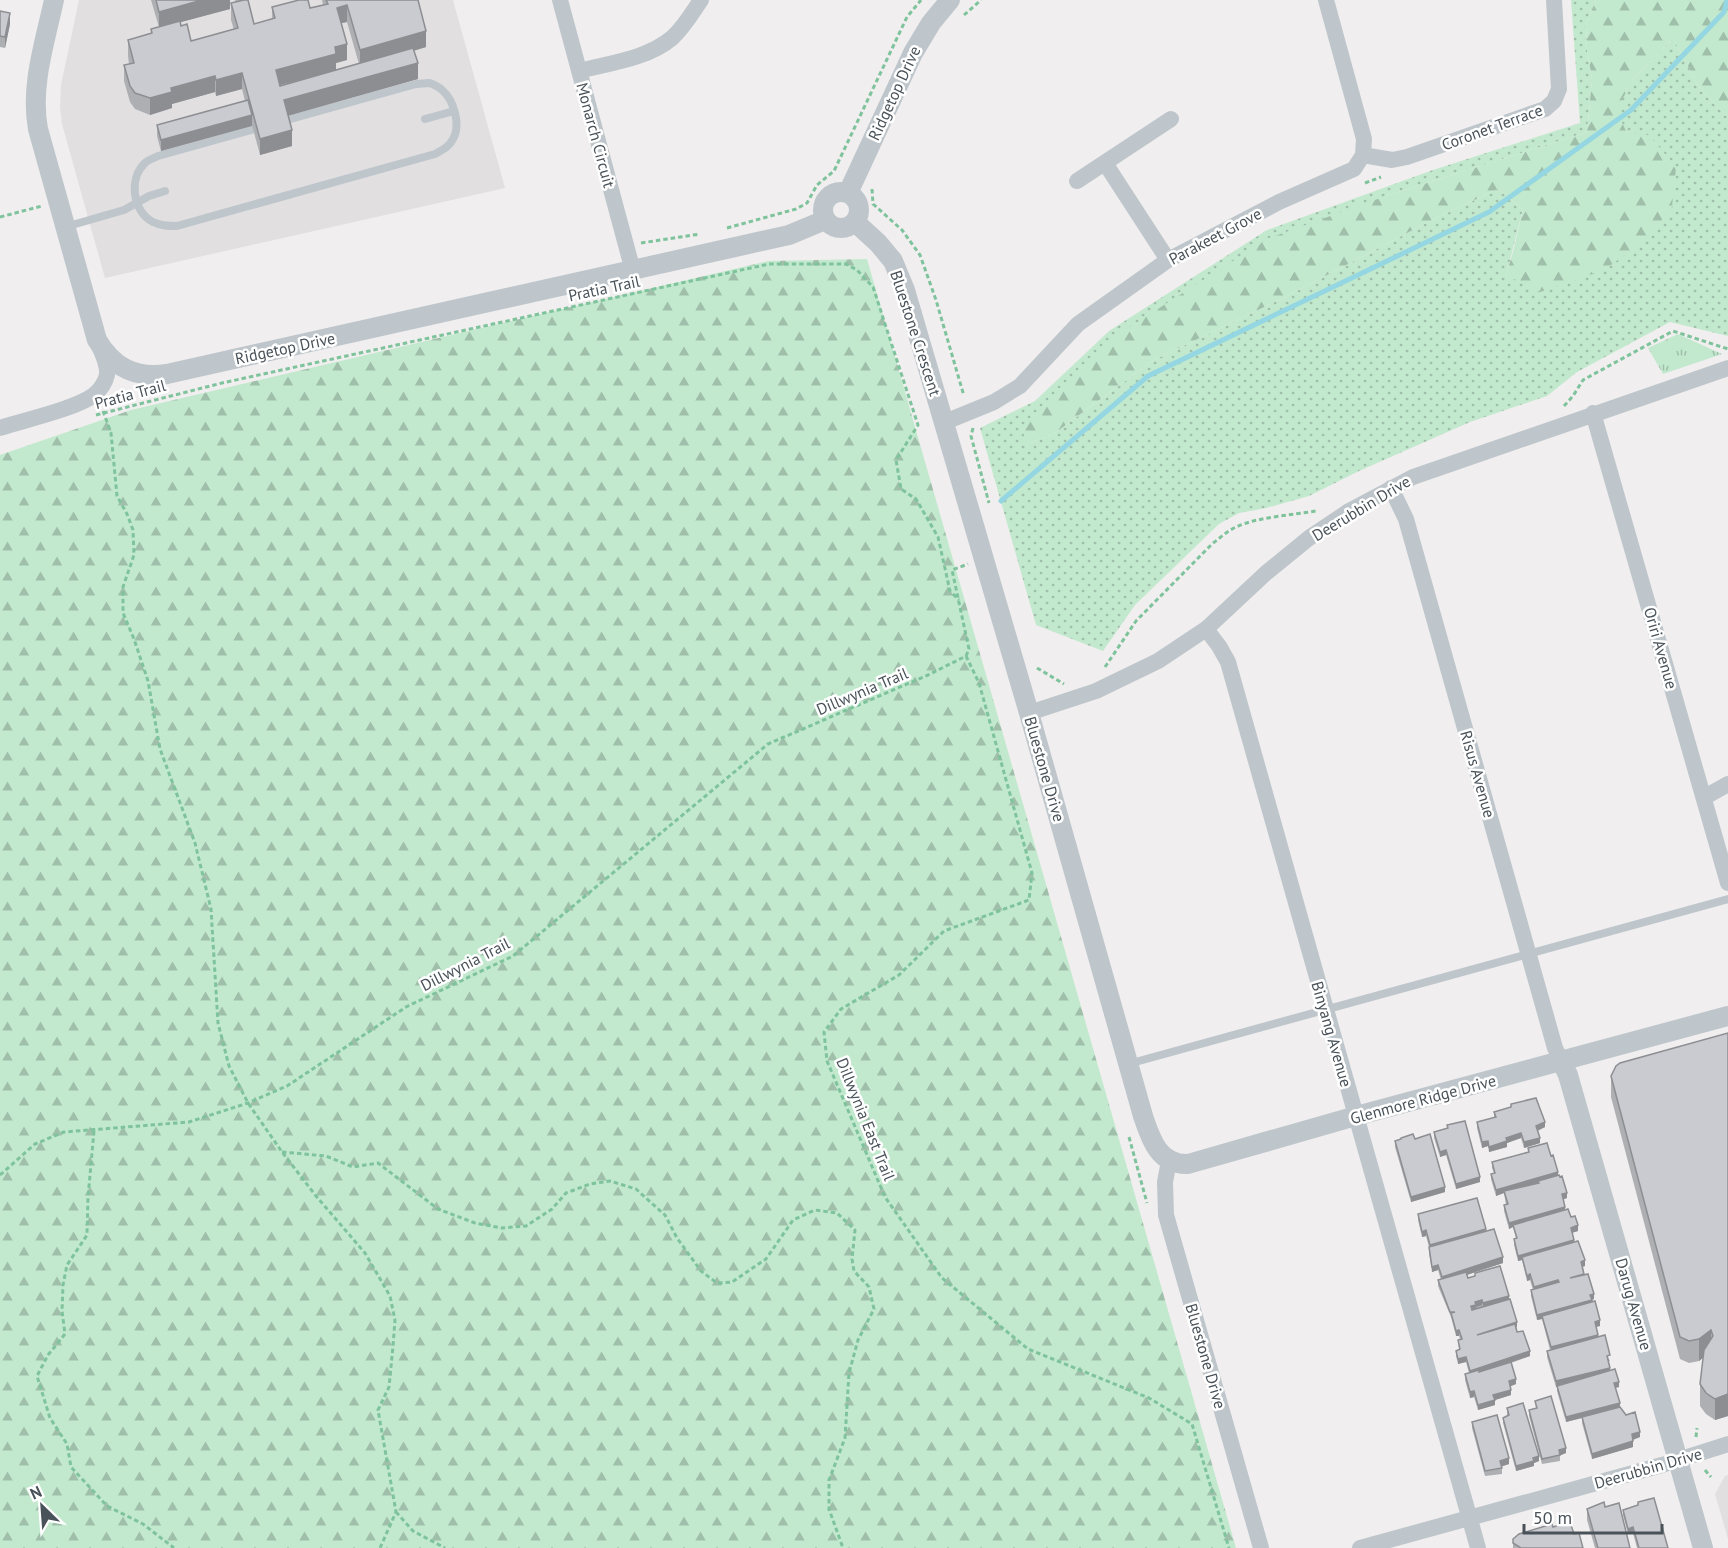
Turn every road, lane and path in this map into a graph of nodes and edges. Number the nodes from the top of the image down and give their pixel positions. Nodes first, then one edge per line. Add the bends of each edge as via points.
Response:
1 (54, 0) edge
2 (560, 0) edge
3 (700, 0) edge
4 (921, 0) edge
5 (950, 0) edge
6 (981, 0) edge
7 (1326, 0) edge
8 (1554, 0) edge
9 (958, 21) dead end
10 (579, 71) junction
11 (454, 111) junction
12 (425, 119) dead end
13 (1171, 119) dead end
14 (1363, 155) junction
15 (1105, 163) junction
16 (1383, 176) dead end
17 (1077, 181) dead end
18 (873, 184) dead end
19 (1362, 184) dead end
20 (165, 191) dead end
21 (848, 193) junction
22 (43, 200) dead end
23 (136, 203) junction
24 (0, 217) edge
25 (825, 220) junction
26 (855, 222) junction
27 (65, 226) junction
28 (727, 228) dead end
29 (706, 233) dead end
30 (627, 248) junction
31 (1168, 260) junction
32 (633, 271) junction
33 (97, 340) junction
34 (1728, 350) edge
35 (1728, 368) edge
36 (1563, 408) dead end
37 (103, 411) junction
38 (969, 412) junction
39 (1593, 413) junction
40 (91, 417) dead end
41 (945, 422) junction
42 (0, 428) edge
43 (983, 479) dead end
44 (1391, 488) junction
45 (1323, 510) dead end
46 (983, 559) junction
47 (959, 600) junction
48 (1206, 629) junction
49 (966, 656) junction
50 (1035, 661) dead end
51 (1102, 672) dead end
52 (1066, 685) dead end
53 (1029, 713) junction
54 (1728, 784) edge
55 (1705, 797) junction
56 (1728, 883) edge
57 (1728, 899) edge
58 (1529, 954) junction
59 (1325, 1009) junction
60 (1728, 1016) edge
61 (1562, 1062) junction
62 (1128, 1064) junction
63 (248, 1103) junction
64 (1356, 1116) junction
65 (94, 1131) junction
66 (282, 1152) junction
67 (1169, 1161) junction
68 (0, 1175) edge
69 (1697, 1428) dead end
70 (1696, 1439) dead end
71 (1728, 1444) edge
72 (1678, 1460) junction
73 (1705, 1470) dead end
74 (1711, 1477) dead end
75 (396, 1512) junction
76 (1470, 1518) junction
77 (174, 1548) edge
78 (380, 1548) edge
79 (445, 1548) edge
80 (843, 1548) edge
81 (1228, 1548) edge
82 (1261, 1548) edge
83 (1360, 1548) edge
84 (1478, 1548) edge
85 (1703, 1548) edge

1 - 27 street, Ridgetop Drive via 35,106
2 - 10 street, Monarch Circuit
3 - 10 street via 680,30 662,45
4 - 28 path via 907,17 834,171 796,209
5 - 21 street, Ridgetop Drive via 913,53
6 - 9 path
7 - 14 street via 1364,139
8 - 14 street, Coronet Terrace via 1559,89 1545,109 1407,157 1392,160
10 - 30 street, Monarch Circuit
11 - 12 lane
11 - 23 lane via 455,138 435,154 177,226 153,222
11 - 23 lane via 441,89 430,83 416,84 158,156 146,162 139,172
13 - 15 street
14 - 31 street, Parakeet Grove via 1347,174 1279,202
15 - 17 street
15 - 31 street
16 - 19 path
18 - 38 path via 873,204 902,230 920,255
20 - 23 lane
21 - 25 street via 837,192 827,198 822,209
21 - 26 street via 859,206
22 - 24 path via 44,206
23 - 27 lane
25 - 26 street via 840,228
25 - 32 street, Ridgetop Drive via 789,235
26 - 41 street, Bluestone Crescent via 893,261
27 - 33 street, Ridgetop Drive
29 - 30 path
30 - 32 street, Monarch Circuit
31 - 38 street, Parakeet Grove via 1077,324 1020,386
32 - 33 street, Ridgetop Drive via 167,374 128,371 109,358
33 - 42 street via 106,364 106,377 94,395
34 - 36 path via 1673,331 1583,380
35 - 39 street, Deerubbin Drive
37 - 40 path, Pratia Trail
37 - 47 path, Pratia Trail via 769,264 846,264 873,287 918,425 896,460 901,489 916,499 938,537 950,591
37 - 63 path via 111,433 117,496 133,530 134,555 123,587 123,613 148,681 160,749 198,854 211,909 218,1023 230,1066
38 - 41 street, Parakeet Grove
38 - 43 path
39 - 44 street, Deerubbin Drive via 1432,469
39 - 55 street, Oriri Avenue
41 - 46 street, Bluestone Drive
44 - 48 street, Deerubbin Drive via 1309,538
44 - 58 street, Risus Avenue via 1406,519
45 - 51 path via 1256,521 1225,533 1136,621
46 - 47 path via 952,570
46 - 53 street, Bluestone Drive
47 - 49 path via 969,649
48 - 53 street, Deerubbin Drive via 1136,673
48 - 59 street, Binyang Avenue via 1228,662
49 - 63 path, Dillwynia Trail via 768,744 513,956 406,1007 287,1086
49 - 81 path, Dillwynia East Trail via 979,683 1032,873 1029,900 944,931 899,975 841,1009 824,1032 827,1061 885,1197 942,1278 1028,1349 1149,1398 1192,1424
50 - 52 path via 1037,669
53 - 62 street, Bluestone Drive
54 - 55 street
55 - 56 street, Oriri Avenue
57 - 58 lane
58 - 59 lane
58 - 61 street, Risus Avenue
59 - 62 lane
59 - 64 street, Binyang Avenue
60 - 61 street, Glenmore Ridge Drive
61 - 64 street, Glenmore Ridge Drive
61 - 72 street, Darug Avenue
62 - 67 street, Bluestone Drive via 1155,1146
63 - 65 path, Dillwynia Trail via 189,1122
63 - 66 path
64 - 67 street, Glenmore Ridge Drive via 1188,1164
64 - 76 street, Binyang Avenue
65 - 68 path, Dillwynia Trail via 64,1132 35,1144
65 - 77 path via 87,1235 67,1265 63,1285 65,1334 37,1376 50,1418 67,1444 71,1467 107,1506 143,1524
66 - 75 path via 365,1253 390,1296 395,1320 393,1346 388,1387 378,1410
66 - 80 path via 326,1156 353,1167 378,1163 438,1209 501,1228 526,1226 552,1209 566,1193 590,1184 619,1183 636,1189 665,1215 701,1271 717,1283 732,1282 766,1259 793,1220 815,1210 837,1214 855,1230 854,1270 869,1287 874,1309 858,1340 849,1374 845,1438 829,1480 829,1509
67 - 82 street, Bluestone Drive via 1166,1215
69 - 70 path
71 - 72 street, Deerubbin Drive
72 - 76 street, Deerubbin Drive
72 - 85 street, Darug Avenue
73 - 74 path
75 - 78 path
75 - 79 path via 413,1531
76 - 83 street, Deerubbin Drive
76 - 84 street, Binyang Avenue

